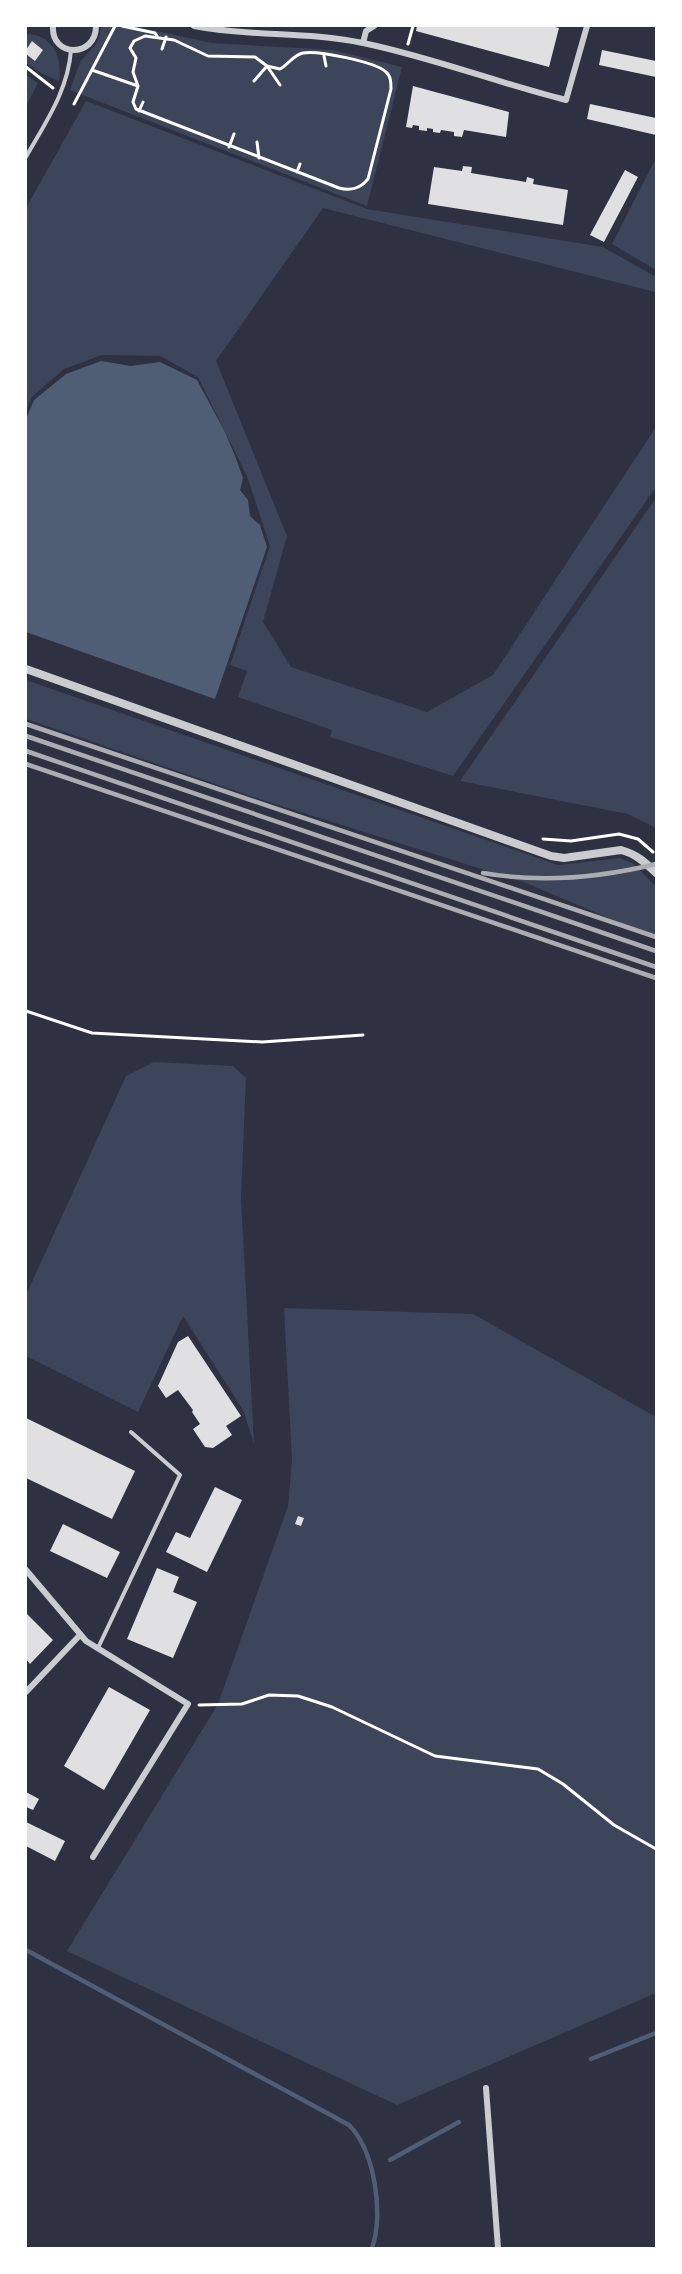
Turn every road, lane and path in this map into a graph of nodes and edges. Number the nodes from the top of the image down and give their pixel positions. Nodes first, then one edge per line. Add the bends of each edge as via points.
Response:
1 (53, 26) edge
2 (96, 26) edge
3 (115, 26) edge
4 (122, 26) edge
5 (194, 26) edge
6 (374, 26) edge
7 (413, 26) edge
8 (587, 26) edge
9 (157, 36) junction
10 (166, 38) junction
11 (363, 43) junction
12 (162, 49) dead end
13 (71, 50) junction
14 (404, 55) junction
15 (324, 56) junction
16 (267, 66) junction
17 (327, 66) dead end
18 (26, 67) edge
19 (92, 70) junction
20 (254, 81) dead end
21 (280, 85) dead end
22 (138, 86) junction
23 (62, 92) junction
24 (143, 102) dead end
25 (74, 104) dead end
26 (139, 111) junction
27 (234, 134) dead end
28 (257, 142) dead end
29 (230, 147) junction
30 (26, 158) edge
31 (259, 158) junction
32 (300, 164) dead end
33 (297, 172) junction
34 (26, 669) edge
35 (533, 835) dead end
36 (657, 856) edge
37 (657, 873) edge
38 (26, 1011) edge
39 (363, 1035) dead end
40 (131, 1432) dead end
41 (26, 1569) edge
42 (80, 1635) junction
43 (98, 1648) junction
44 (26, 1692) edge
45 (188, 1704) junction
46 (657, 1849) edge
47 (93, 1857) dead end
48 (486, 2088) dead end
49 (498, 2248) edge

1 - 13 street via 57,42
2 - 13 street via 88,45
3 - 19 path
4 - 9 path
5 - 11 street
6 - 11 street via 366,31
7 - 14 path
8 - 14 street via 566,100
9 - 10 path
9 - 22 path via 138,38 131,44
10 - 12 path
10 - 16 path via 208,56 255,57
11 - 14 street
13 - 23 lane
15 - 16 path via 302,53 283,68
15 - 17 path
15 - 33 path via 354,59 384,69 390,77 391,90 370,174 364,183 344,189
16 - 20 path
16 - 21 path
18 - 23 path
19 - 22 path
19 - 25 path
22 - 26 path via 133,106
23 - 30 lane
24 - 26 path
26 - 29 path
27 - 29 path
28 - 31 path
29 - 31 path
31 - 33 path
32 - 33 path
34 - 37 street via 551,856 564,858 621,850 641,858
35 - 36 path via 558,842 619,834 638,839
38 - 39 path via 92,1034 262,1042
40 - 43 lane via 180,1475
41 - 42 street
42 - 43 street
42 - 44 street
43 - 45 street
45 - 46 path via 242,1704 269,1695 298,1696 332,1707 435,1756 538,1770 563,1784 614,1825
45 - 47 street
48 - 49 street

